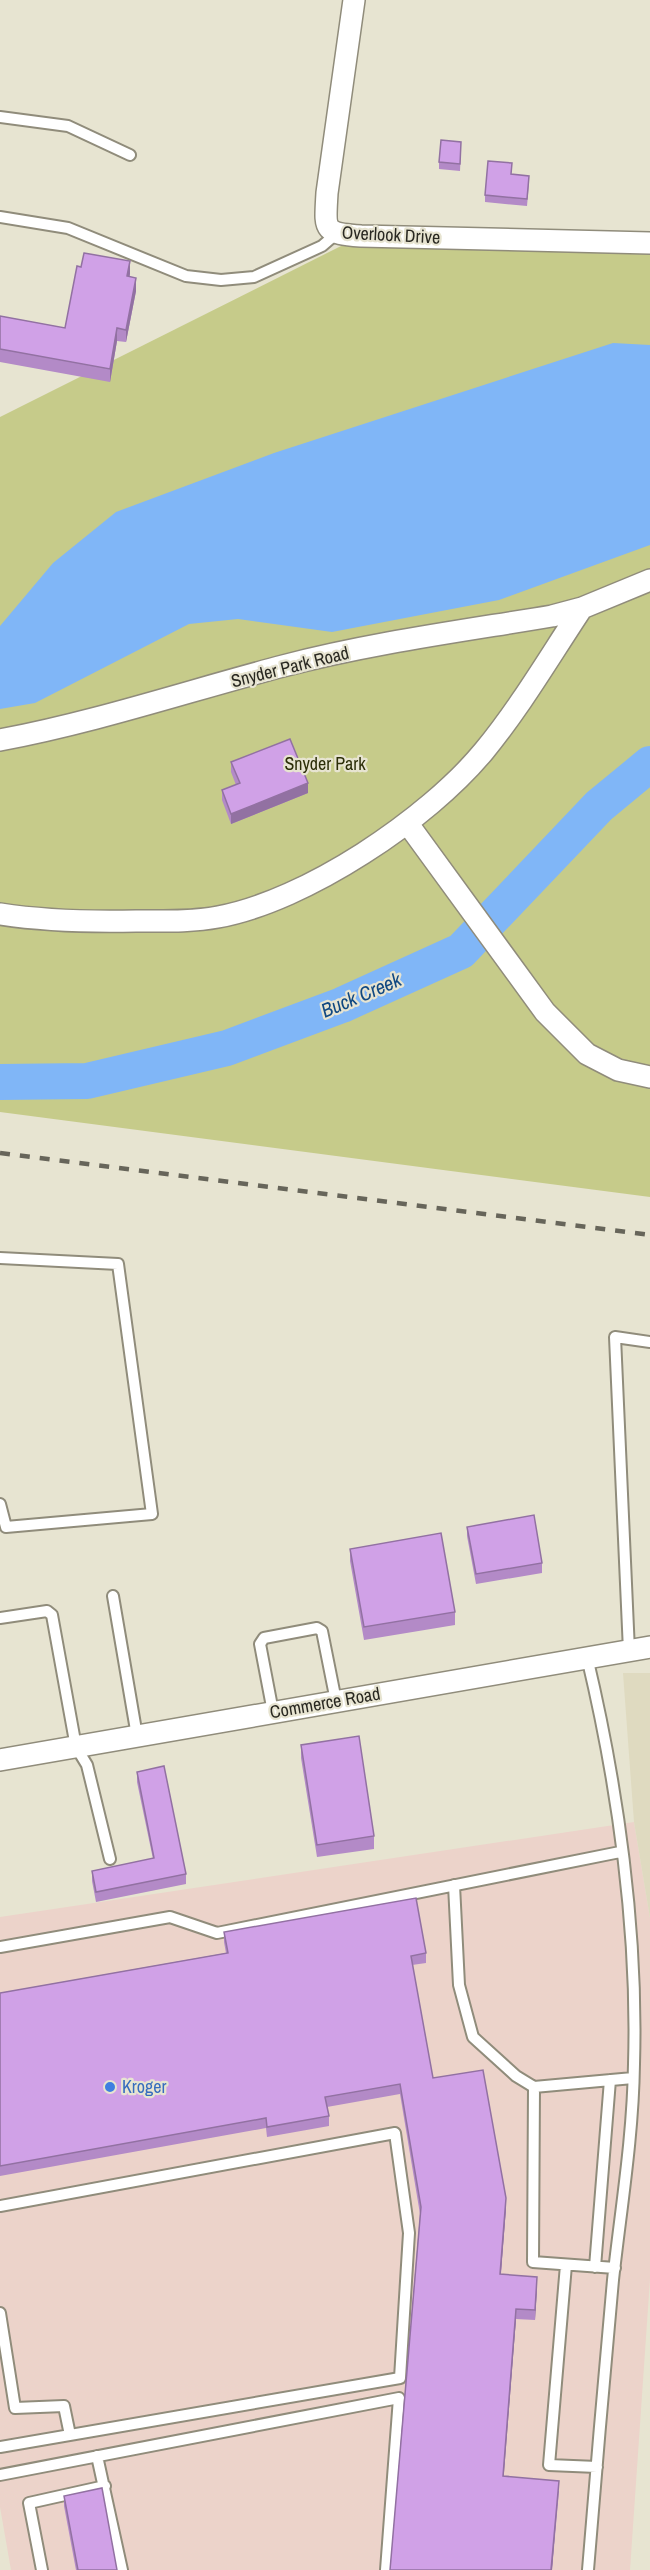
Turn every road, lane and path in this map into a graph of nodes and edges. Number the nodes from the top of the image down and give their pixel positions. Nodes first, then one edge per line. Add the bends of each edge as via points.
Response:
1 (354, 0) edge
2 (0, 117) edge
3 (130, 155) dead end
4 (0, 218) edge
5 (336, 234) junction
6 (650, 243) edge
7 (650, 580) edge
8 (582, 608) junction
9 (0, 740) edge
10 (408, 824) junction
11 (0, 914) edge
12 (650, 1077) edge
13 (0, 1258) edge
14 (650, 1342) edge
15 (0, 1504) edge
16 (113, 1596) dead end
17 (0, 1618) edge
18 (640, 1649) edge
19 (587, 1657) junction
20 (336, 1701) junction
21 (273, 1712) junction
22 (137, 1736) junction
23 (76, 1747) junction
24 (0, 1760) edge
25 (620, 1852) junction
26 (110, 1859) dead end
27 (454, 1885) junction
28 (0, 1947) edge
29 (633, 2078) junction
30 (610, 2080) junction
31 (534, 2087) junction
32 (0, 2206) edge
33 (566, 2265) junction
34 (595, 2267) junction
35 (615, 2268) junction
36 (0, 2313) edge
37 (400, 2378) junction
38 (399, 2398) junction
39 (70, 2434) junction
40 (0, 2447) edge
41 (97, 2456) junction
42 (597, 2467) junction
43 (0, 2475) edge
44 (105, 2486) junction
45 (42, 2570) edge
46 (122, 2570) edge
47 (386, 2570) edge
48 (588, 2570) edge

1 - 5 street, Overlook Drive via 327,193 325,223
2 - 3 lane via 68,126
4 - 5 lane via 68,228 186,276 221,279 254,277 322,246
5 - 6 street, Overlook Drive
7 - 8 street, Snyder Park Road
8 - 9 street, Snyder Park Road via 285,666
8 - 10 street via 515,712 483,752 447,791
10 - 11 street via 289,894 217,918 86,922
10 - 12 street via 545,1012 587,1054 618,1070
13 - 15 lane via 118,1264 152,1514 6,1527
14 - 18 lane via 615,1337
16 - 22 lane
17 - 23 lane via 47,1611 52,1615
18 - 19 street, Commerce Road
19 - 20 street, Commerce Road
19 - 25 lane via 599,1708
20 - 21 street, Commerce Road
20 - 21 lane via 322,1632 317,1628 264,1638 260,1644
21 - 22 street, Commerce Road
22 - 23 street, Commerce Road
23 - 24 street, Commerce Road
23 - 26 lane via 87,1765
25 - 27 lane
25 - 29 lane via 633,1991
27 - 28 lane via 217,1934 170,1917
27 - 31 lane via 459,1985 474,2037 516,2076
29 - 30 lane
29 - 35 lane
30 - 31 lane
30 - 34 lane
31 - 33 lane via 533,2262
32 - 37 lane via 395,2133 409,2233
33 - 34 lane
33 - 42 lane via 549,2464
34 - 35 lane
35 - 42 lane
36 - 39 lane via 15,2408 64,2406
37 - 38 lane
37 - 39 lane
38 - 41 lane
38 - 47 lane
39 - 40 lane
41 - 43 lane
41 - 44 lane
42 - 48 lane
44 - 45 lane via 29,2503
44 - 46 lane

